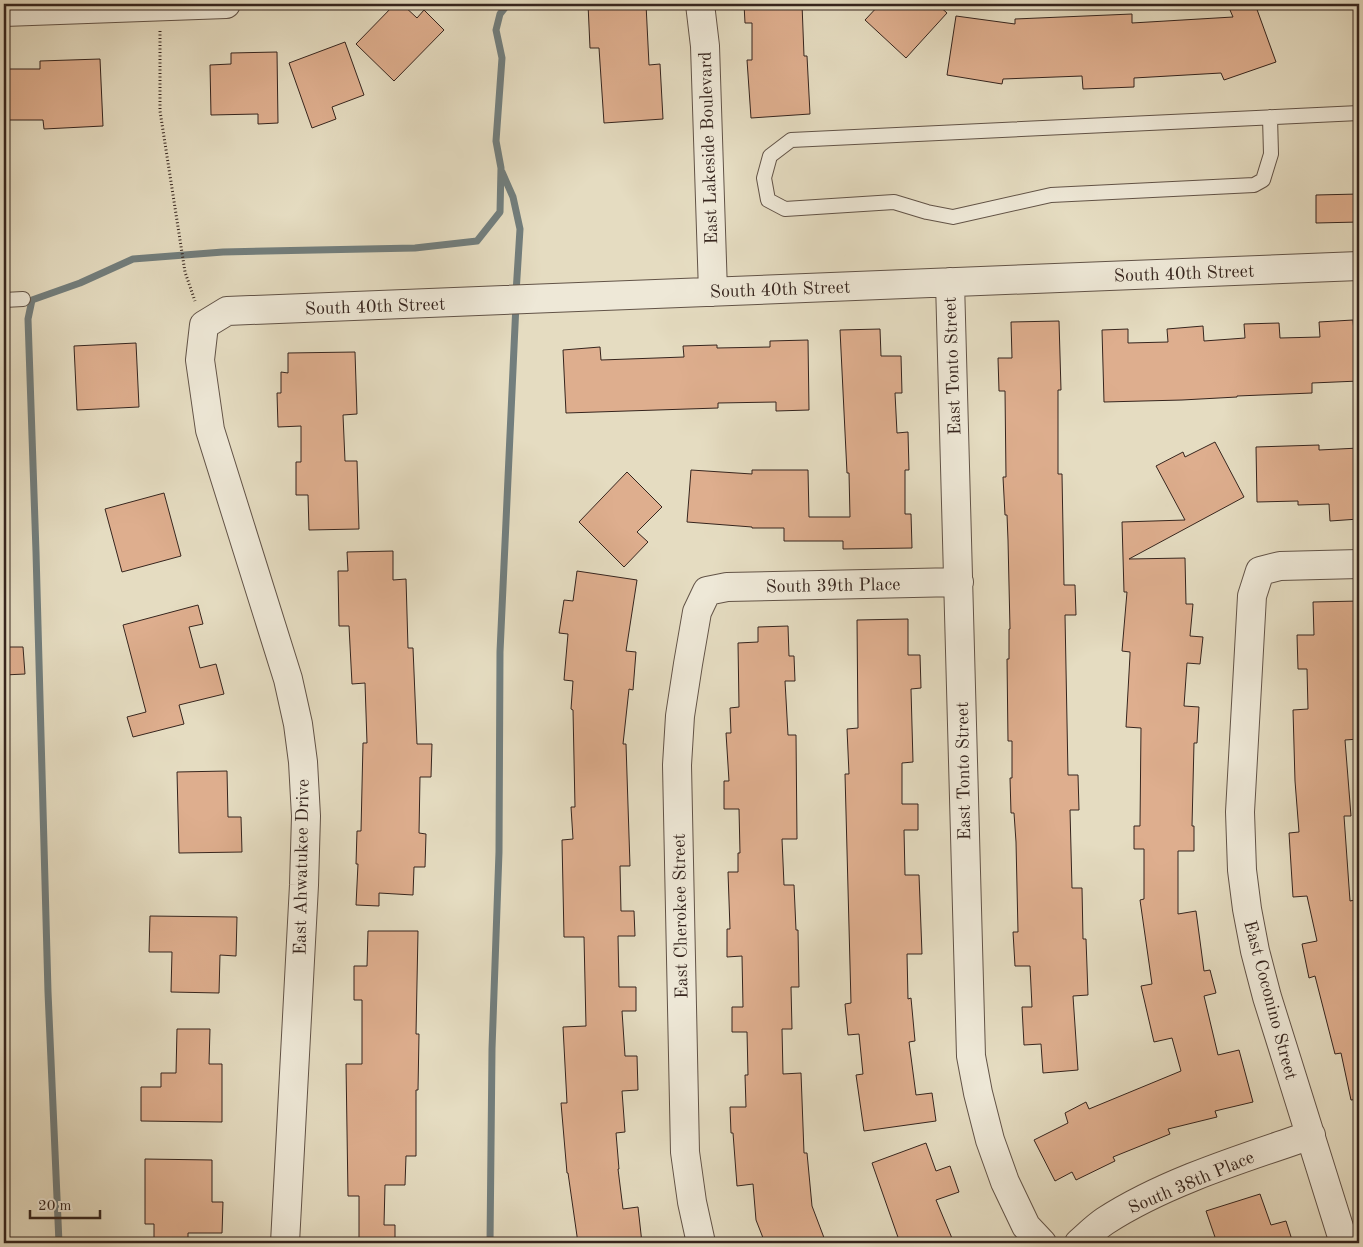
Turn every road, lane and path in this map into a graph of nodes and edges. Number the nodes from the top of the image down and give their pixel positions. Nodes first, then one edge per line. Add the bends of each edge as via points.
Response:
1 (226, 4) edge
2 (700, 4) edge
3 (159, 5) edge
4 (4, 12) edge
5 (1359, 113) edge
6 (1270, 117) junction
7 (1359, 266) edge
8 (185, 272) dead end
9 (950, 282) junction
10 (713, 292) junction
11 (23, 299) dead end
12 (4, 300) edge
13 (204, 325) joint
14 (1359, 564) edge
15 (958, 582) junction
16 (707, 591) joint
17 (1311, 1135) junction
18 (285, 1243) edge
19 (701, 1243) edge
20 (1042, 1243) edge
21 (1079, 1243) edge
22 (1344, 1243) edge

1 - 3 street
2 - 10 street, East Lakeside Boulevard via 705,46
3 - 4 street
3 - 8 path via 160,111
5 - 6 lane
6 - 6 lane via 791,140 770,156 764,178 768,200 785,209 894,202 953,217 1051,195 1254,185 1263,180 1271,154
7 - 9 street, South 40th Street
9 - 10 street, South 40th Street
9 - 15 street, East Tonto Street
10 - 13 street, South 40th Street via 227,311
11 - 12 lane
13 - 18 street, East Ahwatukee Drive via 200,360 210,430 288,679 303,762 306,816
14 - 17 street, East Coconino Street via 1280,566 1260,571 1252,596 1240,812 1242,870 1255,951
15 - 16 street, South 39th Place via 728,587
15 - 20 street, East Tonto Street via 971,1056 990,1140 1026,1226
16 - 19 street, East Cherokee Street via 697,612 688,664 677,766 685,1152
17 - 21 street, South 38th Place via 1228,1163 1133,1204 1103,1222
17 - 22 street, East Coconino Street

